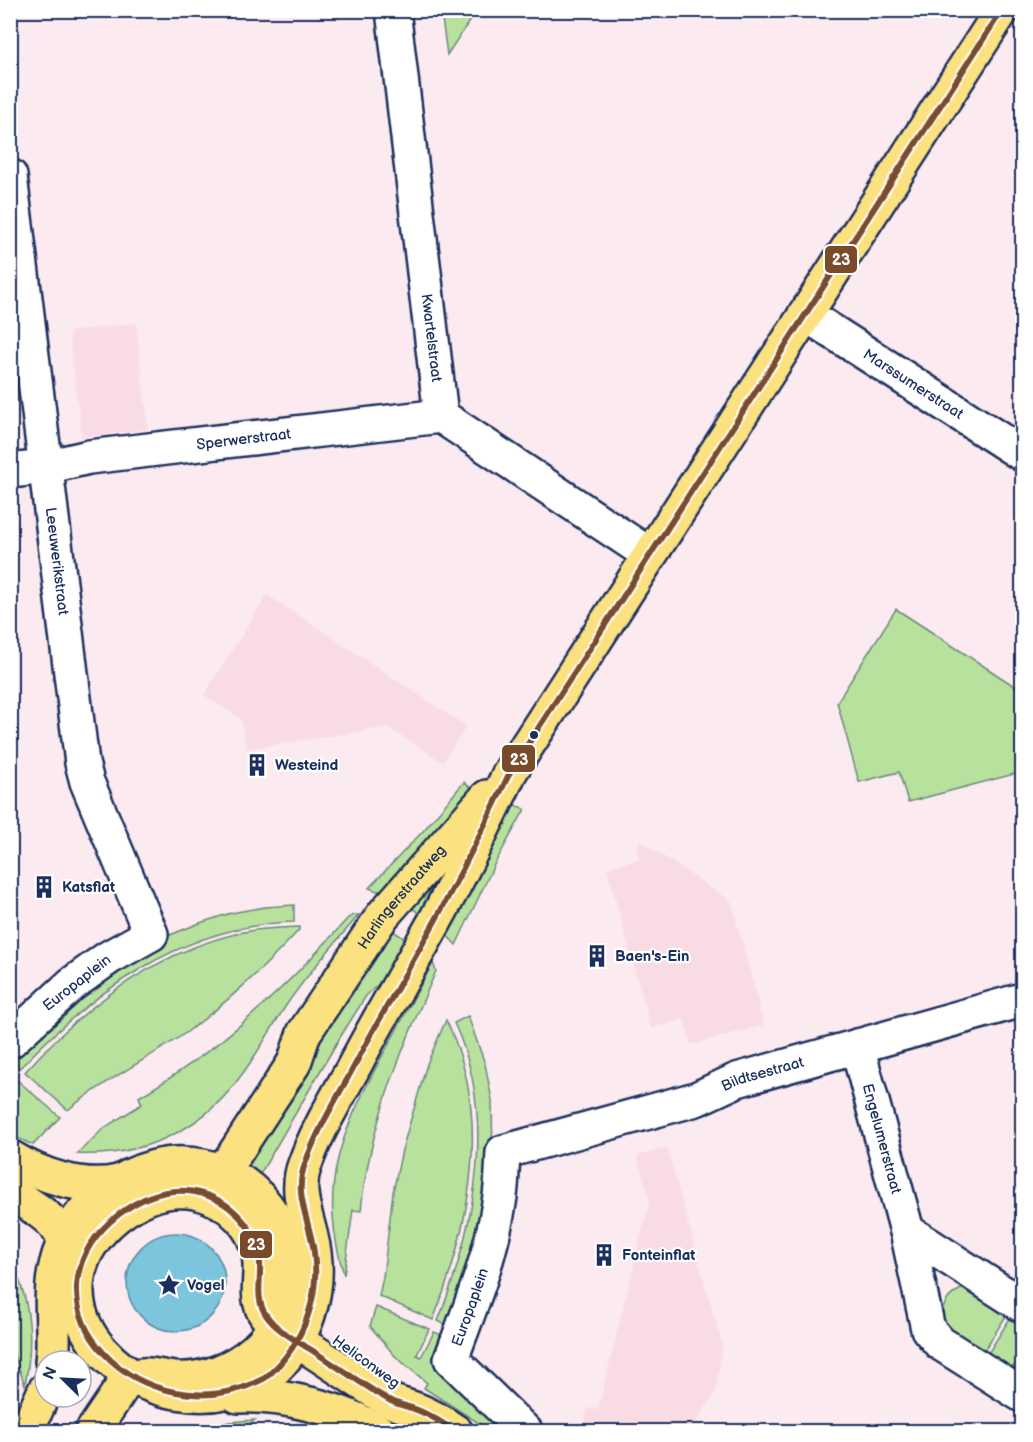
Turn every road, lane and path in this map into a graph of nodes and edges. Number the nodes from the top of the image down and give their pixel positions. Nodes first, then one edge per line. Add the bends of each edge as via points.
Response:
1 (393, 10) edge
2 (1002, 10) edge
3 (10, 176) edge
4 (805, 315) junction
5 (441, 416) junction
6 (1023, 454) edge
7 (46, 468) junction
8 (10, 471) edge
9 (650, 555) junction
10 (510, 772) junction
11 (151, 934) joint
12 (1023, 1000) edge
13 (304, 1033) junction
14 (10, 1041) edge
15 (857, 1046) junction
16 (318, 1136) junction
17 (503, 1152) joint
18 (10, 1157) edge
19 (218, 1171) junction
20 (182, 1177) junction
21 (118, 1182) junction
22 (10, 1192) edge
23 (10, 1216) edge
24 (277, 1221) junction
25 (907, 1231) junction
26 (66, 1239) junction
27 (66, 1281) junction
28 (1023, 1305) edge
29 (79, 1316) junction
30 (294, 1327) junction
31 (56, 1349) edge
32 (74, 1349) edge
33 (122, 1386) junction
34 (1023, 1395) edge
35 (238, 1396) junction
36 (37, 1409) edge
37 (59, 1409) edge
38 (140, 1416) edge
39 (26, 1431) edge
40 (48, 1431) edge
41 (92, 1431) edge
42 (379, 1431) edge
43 (456, 1431) edge
44 (526, 1431) edge

1 - 5 street, Kwartelstraat
2 - 4 main road, Harlingerstraatweg
3 - 7 street, Leeuwerikstraat
4 - 6 street, Marssumerstraat
4 - 9 main road, Harlingerstraatweg
5 - 7 street, Sperwerstraat via 89,457
5 - 9 street
7 - 8 street, Sperwerstraat
7 - 11 street, Leeuwerikstraat via 82,763
9 - 10 main road, Harlingerstraatweg
10 - 13 main road, Harlingerstraatweg via 383,915
10 - 16 main road, Harlingerstraatweg via 474,848
11 - 14 street, Europaplein via 72,984
12 - 15 street, Bildtsestraat
13 - 19 main road, Harlingerstraatweg via 294,1063 230,1161
13 - 20 main road, Harlingerstraatweg via 277,1055 217,1142
15 - 17 street, Bildtsestraat via 737,1080 696,1099
15 - 25 street, Engelumerstraat
16 - 24 main road via 290,1153 281,1165 275,1184
16 - 30 main road, Harlingerstraatweg via 300,1179 301,1205 315,1255 316,1274
17 - 44 street, Europaplein via 500,1203 489,1249 451,1359
18 - 21 main road via 72,1182
19 - 20 main road via 208,1178
19 - 24 main road via 252,1190
20 - 21 main road via 162,1165
20 - 27 main road via 168,1192 137,1202 110,1222
20 - 30 main road via 196,1192 222,1202 242,1219 257,1245 260,1304 267,1317
21 - 26 main road via 79,1216
22 - 26 main road via 44,1214
23 - 27 main road via 32,1232
24 - 30 main road via 300,1301
25 - 28 street
25 - 34 street, Engelumerstraat via 928,1329 940,1343
26 - 27 main road
27 - 29 main road via 77,1300
27 - 31 main road
29 - 32 main road via 81,1341
29 - 33 main road via 97,1359
30 - 33 main road via 267,1338 254,1352 226,1369 176,1379 141,1374
30 - 35 main road via 289,1354 276,1369
30 - 43 main road, Heliconweg via 337,1341 402,1387 422,1412
33 - 38 main road
33 - 41 main road
35 - 38 main road via 205,1406
35 - 42 main road via 287,1398 350,1417
36 - 39 main road
37 - 40 main road

